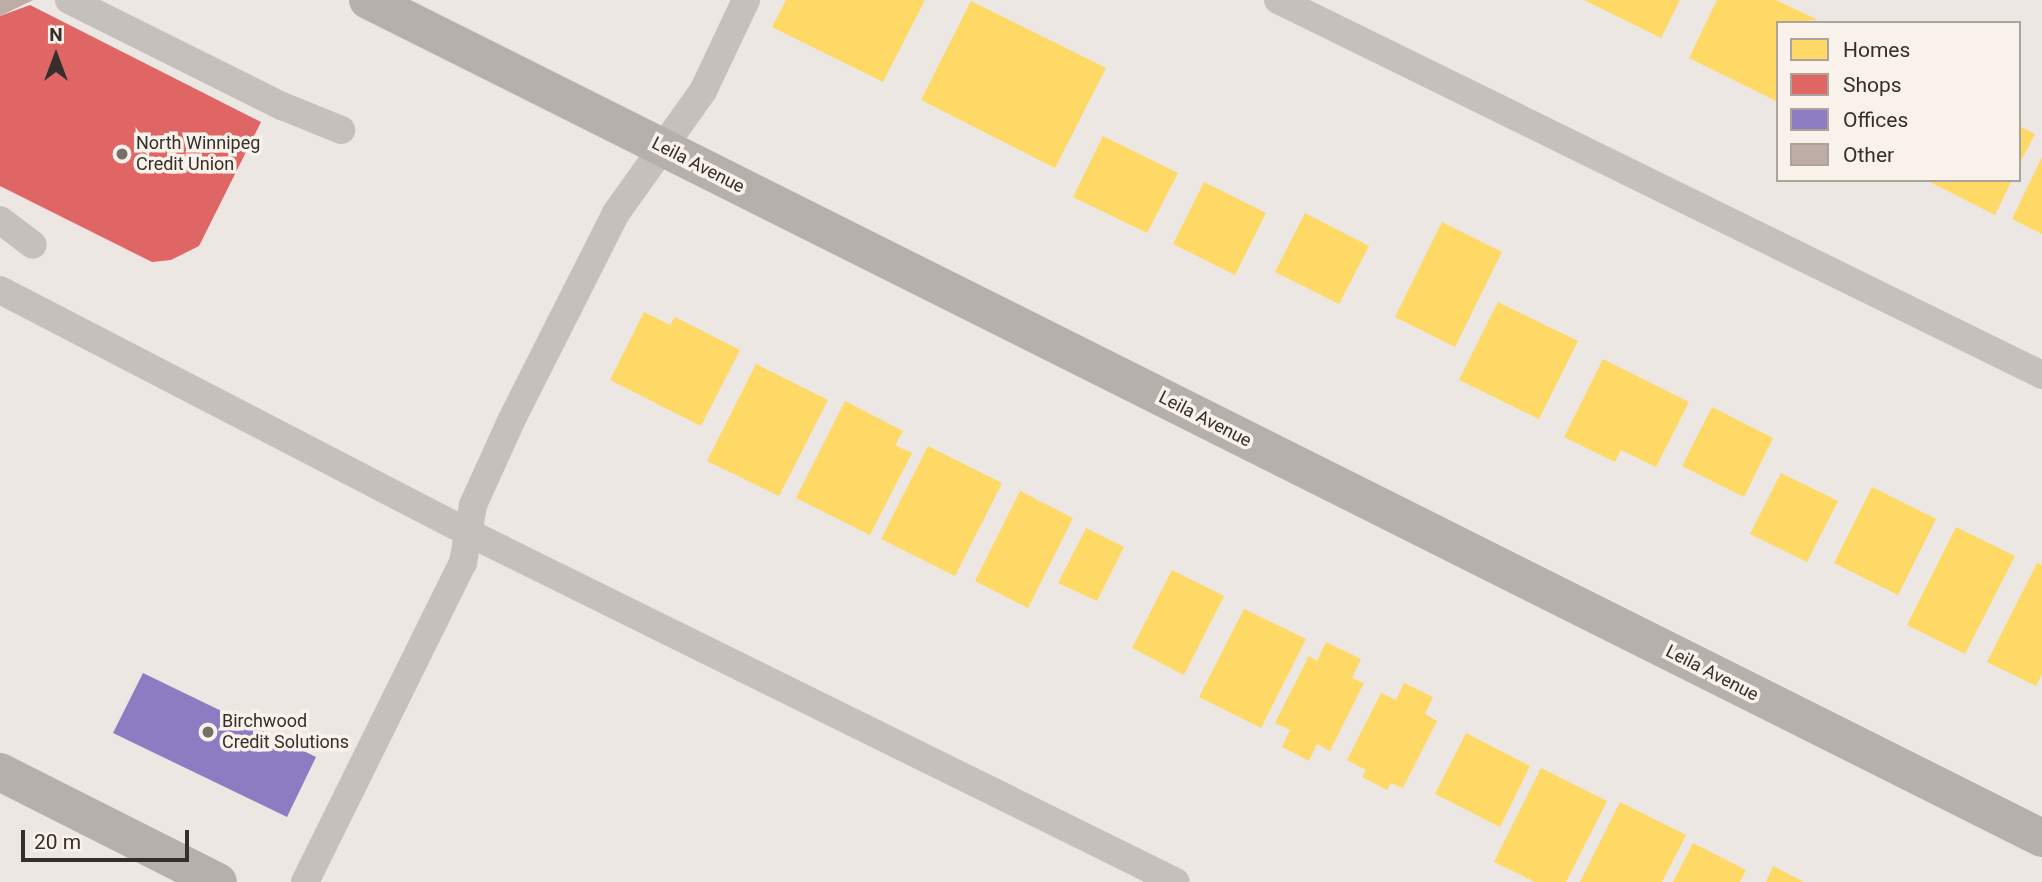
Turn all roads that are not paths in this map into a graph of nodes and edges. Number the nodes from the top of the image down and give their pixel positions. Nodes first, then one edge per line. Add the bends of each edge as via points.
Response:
1 (69, 0) edge
2 (368, 0) edge
3 (746, 0) edge
4 (1278, 0) edge
5 (341, 130) dead end
6 (663, 148) junction
7 (0, 220) edge
8 (33, 245) dead end
9 (0, 290) edge
10 (2042, 375) edge
11 (469, 533) junction
12 (0, 772) edge
13 (2042, 838) edge
14 (218, 882) edge
15 (305, 882) edge
16 (1176, 882) edge

1 - 5 lane via 282,106
2 - 6 main road, Leila Avenue
3 - 6 lane via 703,91
4 - 10 lane
6 - 11 lane via 617,213 518,407 473,505
6 - 13 main road, Leila Avenue
7 - 8 lane
9 - 11 lane
11 - 15 lane via 463,563
11 - 16 lane
12 - 14 main road

